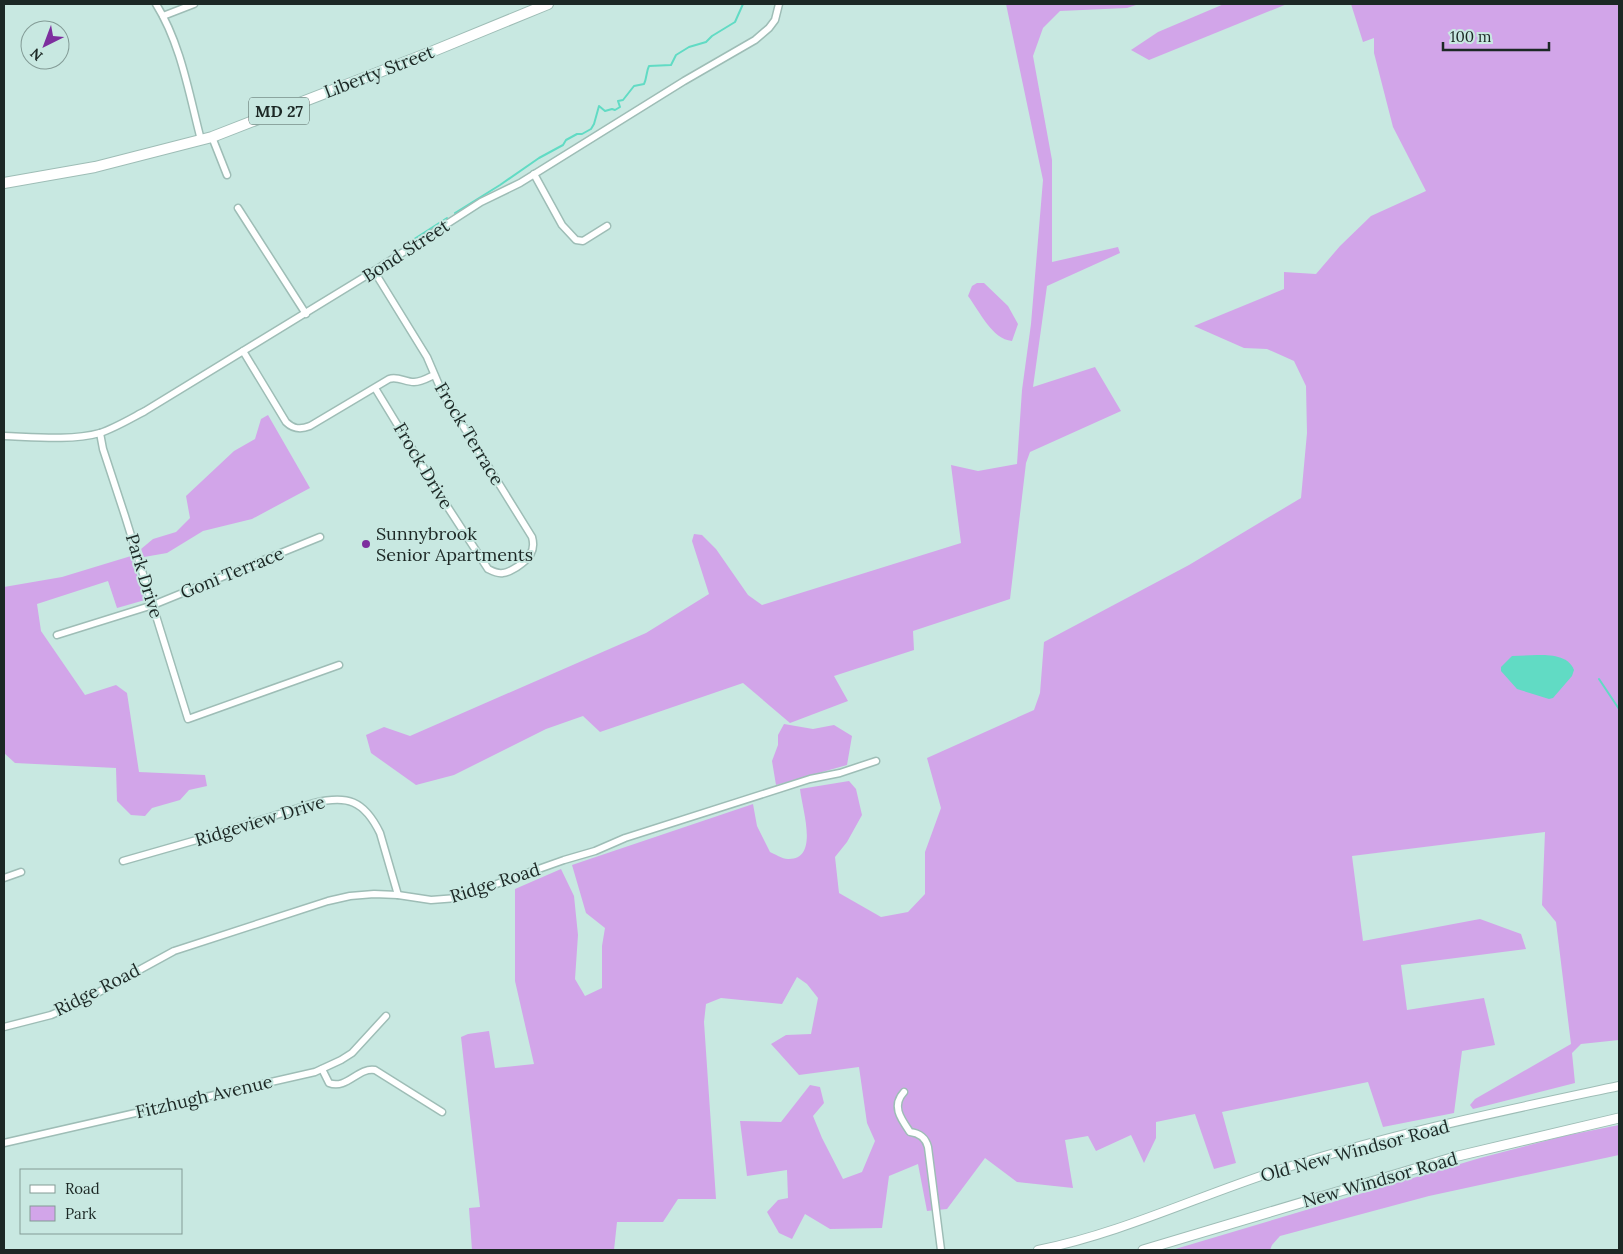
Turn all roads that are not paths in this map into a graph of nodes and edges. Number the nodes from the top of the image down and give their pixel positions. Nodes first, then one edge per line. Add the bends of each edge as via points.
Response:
1 (156, 4) edge
2 (194, 4) edge
3 (548, 4) edge
4 (779, 4) edge
5 (163, 16) junction
6 (212, 136) junction
7 (200, 140) junction
8 (534, 174) junction
9 (227, 175) dead end
10 (4, 182) edge
11 (238, 208) dead end
12 (607, 226) dead end
13 (374, 271) junction
14 (306, 314) junction
15 (243, 352) junction
16 (434, 375) junction
17 (375, 388) junction
18 (100, 433) junction
19 (4, 436) edge
20 (320, 537) dead end
21 (488, 569) joint
22 (153, 605) junction
23 (57, 635) dead end
24 (339, 665) dead end
25 (876, 761) dead end
26 (123, 861) dead end
27 (21, 872) dead end
28 (4, 878) edge
29 (398, 895) junction
30 (386, 1016) dead end
31 (4, 1027) edge
32 (322, 1069) junction
33 (1619, 1086) edge
34 (904, 1092) dead end
35 (442, 1112) dead end
36 (1619, 1118) edge
37 (4, 1143) edge
38 (941, 1250) edge
39 (1038, 1250) edge
40 (1143, 1250) edge

1 - 5 street
2 - 5 street
3 - 6 highway, Liberty Street / MD 27
4 - 8 street, Bond Street via 770,28 755,40
5 - 7 street via 173,37
6 - 7 highway, Liberty Street / MD 27
6 - 9 street
7 - 10 highway, Liberty Street / MD 27 via 95,167
8 - 12 street via 562,225 576,240 582,241
8 - 13 street, Bond Street via 481,202
11 - 14 street
13 - 14 street, Bond Street
13 - 16 street, Frock Terrace via 427,357
14 - 15 street, Bond Street
15 - 17 street via 283,418 294,428 310,426
15 - 18 street, Bond Street via 145,411
16 - 17 street via 413,382 392,378
16 - 21 street, Frock Terrace via 533,541 528,559 511,570 500,574
17 - 21 street, Frock Drive
18 - 19 street, Bond Street
18 - 22 street, Park Drive via 102,449
20 - 22 street, Goni Terrace
22 - 23 street, Goni Terrace
22 - 24 street, Park Drive via 188,719
25 - 29 street, Ridge Road via 625,838 457,898 431,900
26 - 29 street, Ridgeview Drive via 314,803 342,799 358,805 376,824
27 - 28 street
29 - 31 street, Ridge Road via 350,896 328,901 211,938 162,956 77,1004
30 - 32 street, Fitzhugh Avenue via 352,1053
32 - 35 street via 328,1083 334,1085 369,1069 375,1070
32 - 37 street, Fitzhugh Avenue
33 - 39 street, Old New Windsor Road via 1336,1152 1282,1168 1106,1232
34 - 38 street via 897,1105 901,1119 910,1132 924,1138 928,1148
36 - 40 main road, New Windsor Road via 1458,1156

